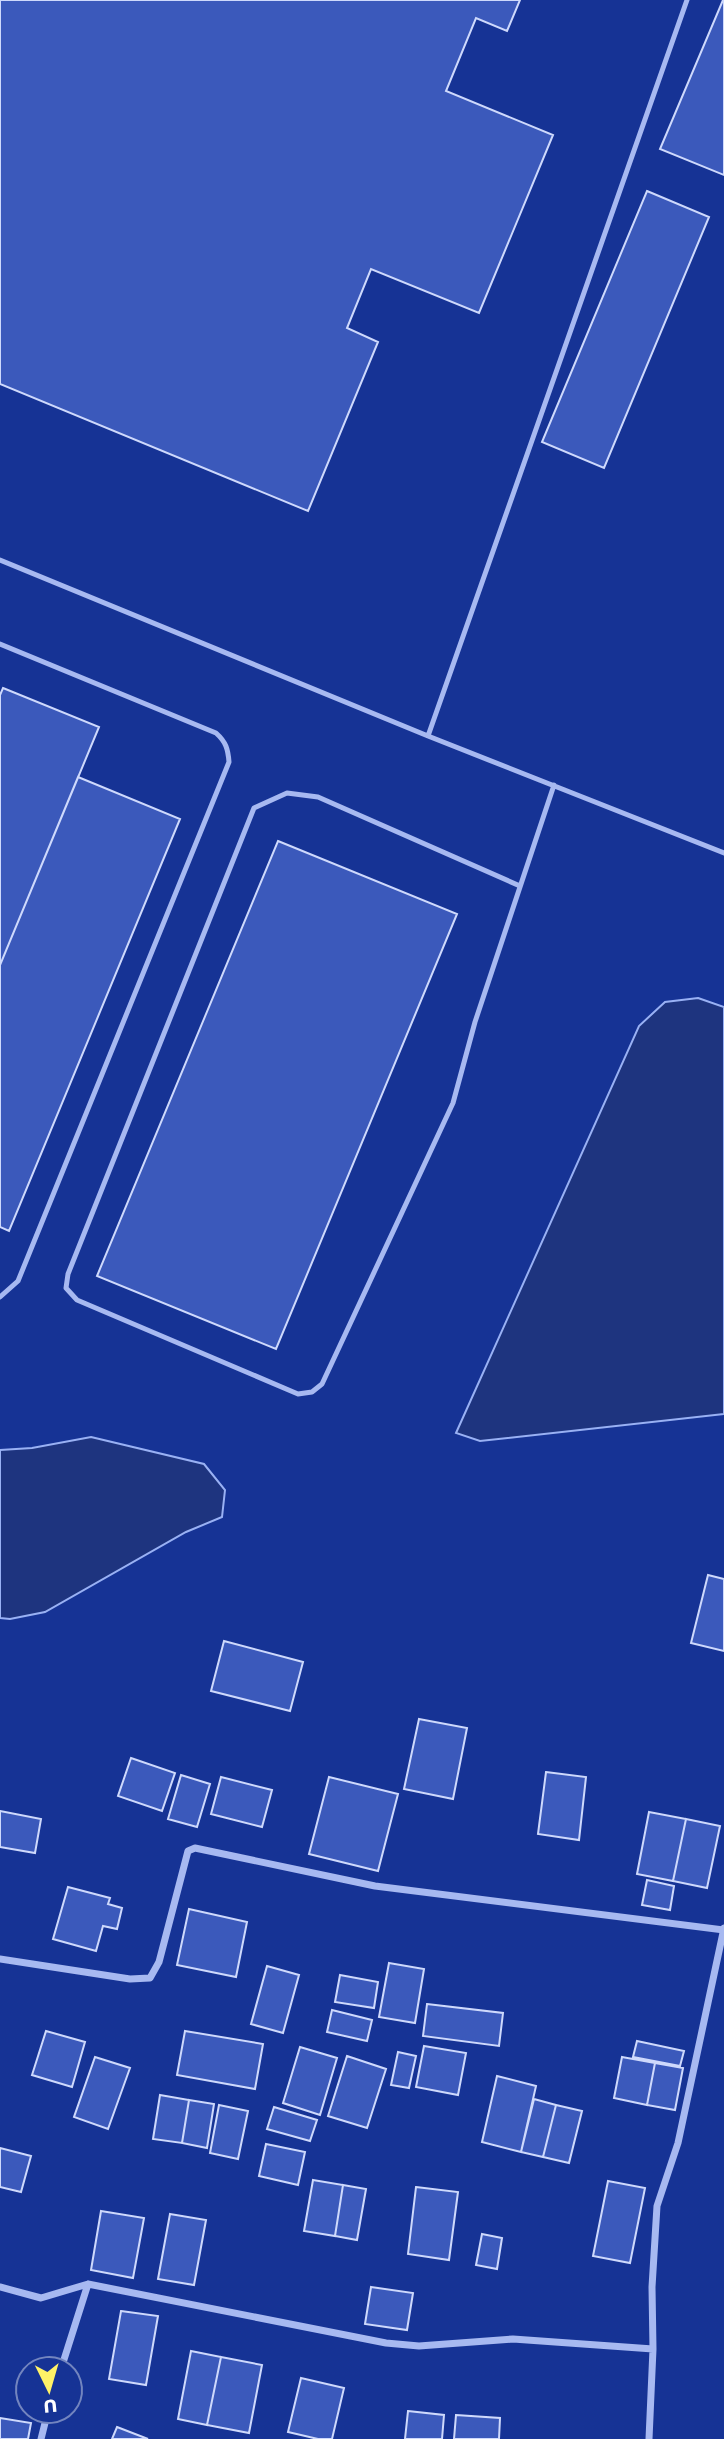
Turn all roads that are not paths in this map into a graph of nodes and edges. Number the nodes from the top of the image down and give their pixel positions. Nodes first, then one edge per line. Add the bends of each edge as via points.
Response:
1 (687, 0) edge
2 (0, 559) edge
3 (0, 644) edge
4 (428, 736) junction
5 (554, 785) junction
6 (724, 853) edge
7 (520, 886) junction
8 (0, 1297) edge
9 (724, 1929) edge
10 (0, 1959) edge
11 (88, 2284) junction
12 (0, 2287) edge
13 (653, 2349) junction
14 (65, 2355) edge
15 (649, 2439) edge

1 - 4 lane
2 - 4 lane
3 - 8 lane via 216,733 224,740 229,762 18,1281
4 - 5 lane
5 - 6 lane
5 - 7 lane
7 - 7 lane via 453,1103 322,1384 312,1392 298,1394 77,1300 66,1287 68,1274 254,808 287,793 318,797
9 - 10 street via 375,1886 195,1848 188,1851 159,1962 150,1978 130,1979
9 - 13 street via 678,2143 657,2206
11 - 12 street via 41,2298
11 - 13 street via 386,2343 419,2346 513,2339
11 - 14 street
13 - 15 street

